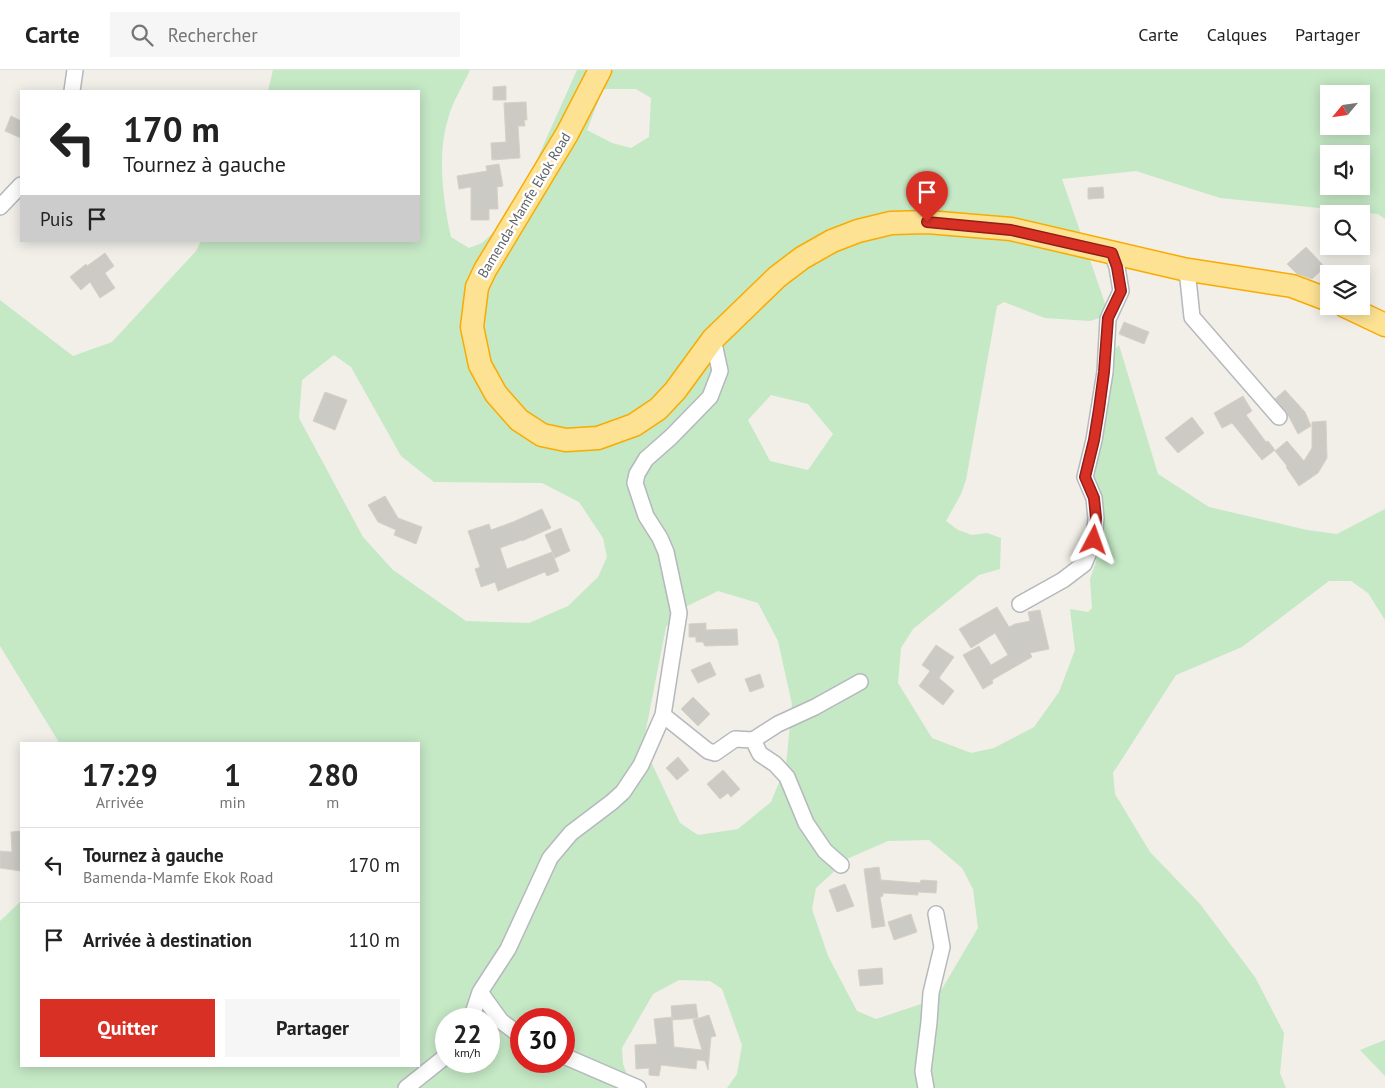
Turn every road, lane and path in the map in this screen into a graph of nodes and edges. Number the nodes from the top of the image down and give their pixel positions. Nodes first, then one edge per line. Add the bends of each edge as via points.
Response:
1 (75, 70) edge
2 (600, 70) edge
3 (72, 90) edge
4 (20, 186) edge
5 (0, 207) edge
6 (1112, 253) junction
7 (1184, 269) junction
8 (1320, 297) edge
9 (1364, 315) edge
10 (1385, 325) edge
11 (713, 340) junction
12 (1279, 417) dead end
13 (1020, 604) dead end
14 (860, 682) dead end
15 (663, 715) junction
16 (753, 740) junction
17 (842, 865) dead end
18 (936, 914) dead end
19 (480, 992) junction
20 (475, 1008) edge
21 (510, 1028) edge
22 (575, 1061) edge
23 (435, 1065) edge
24 (406, 1088) edge
25 (638, 1088) edge
26 (926, 1088) edge

1 - 3 street
2 - 11 highway, Bamenda-Mamfe Ekok Road via 567,134 477,287 472,327 480,365 496,394 519,420 542,434 566,440 598,438 634,425 658,409
4 - 5 street
6 - 7 highway, Bamenda-Mamfe Ekok Road
6 - 11 highway, Bamenda-Mamfe Ekok Road via 1011,230 927,222 890,223 832,241 802,258 777,277
6 - 13 street via 1121,291 1108,318 1101,399 1085,477 1094,498 1094,540 1084,564
7 - 8 highway, Bamenda-Mamfe Ekok Road via 1292,286
7 - 12 street via 1192,317
9 - 10 highway
11 - 15 street via 720,371 710,397 646,459 635,483 646,516 666,552 679,613
14 - 16 street
15 - 16 street via 708,751 715,753 735,738
15 - 19 street via 641,765 623,792 571,833 550,858 508,949
16 - 17 street via 760,754 787,777 806,823 825,851
18 - 26 street via 942,947 931,994 923,1071
19 - 20 street
19 - 21 street via 501,1021
22 - 25 street
23 - 24 street

